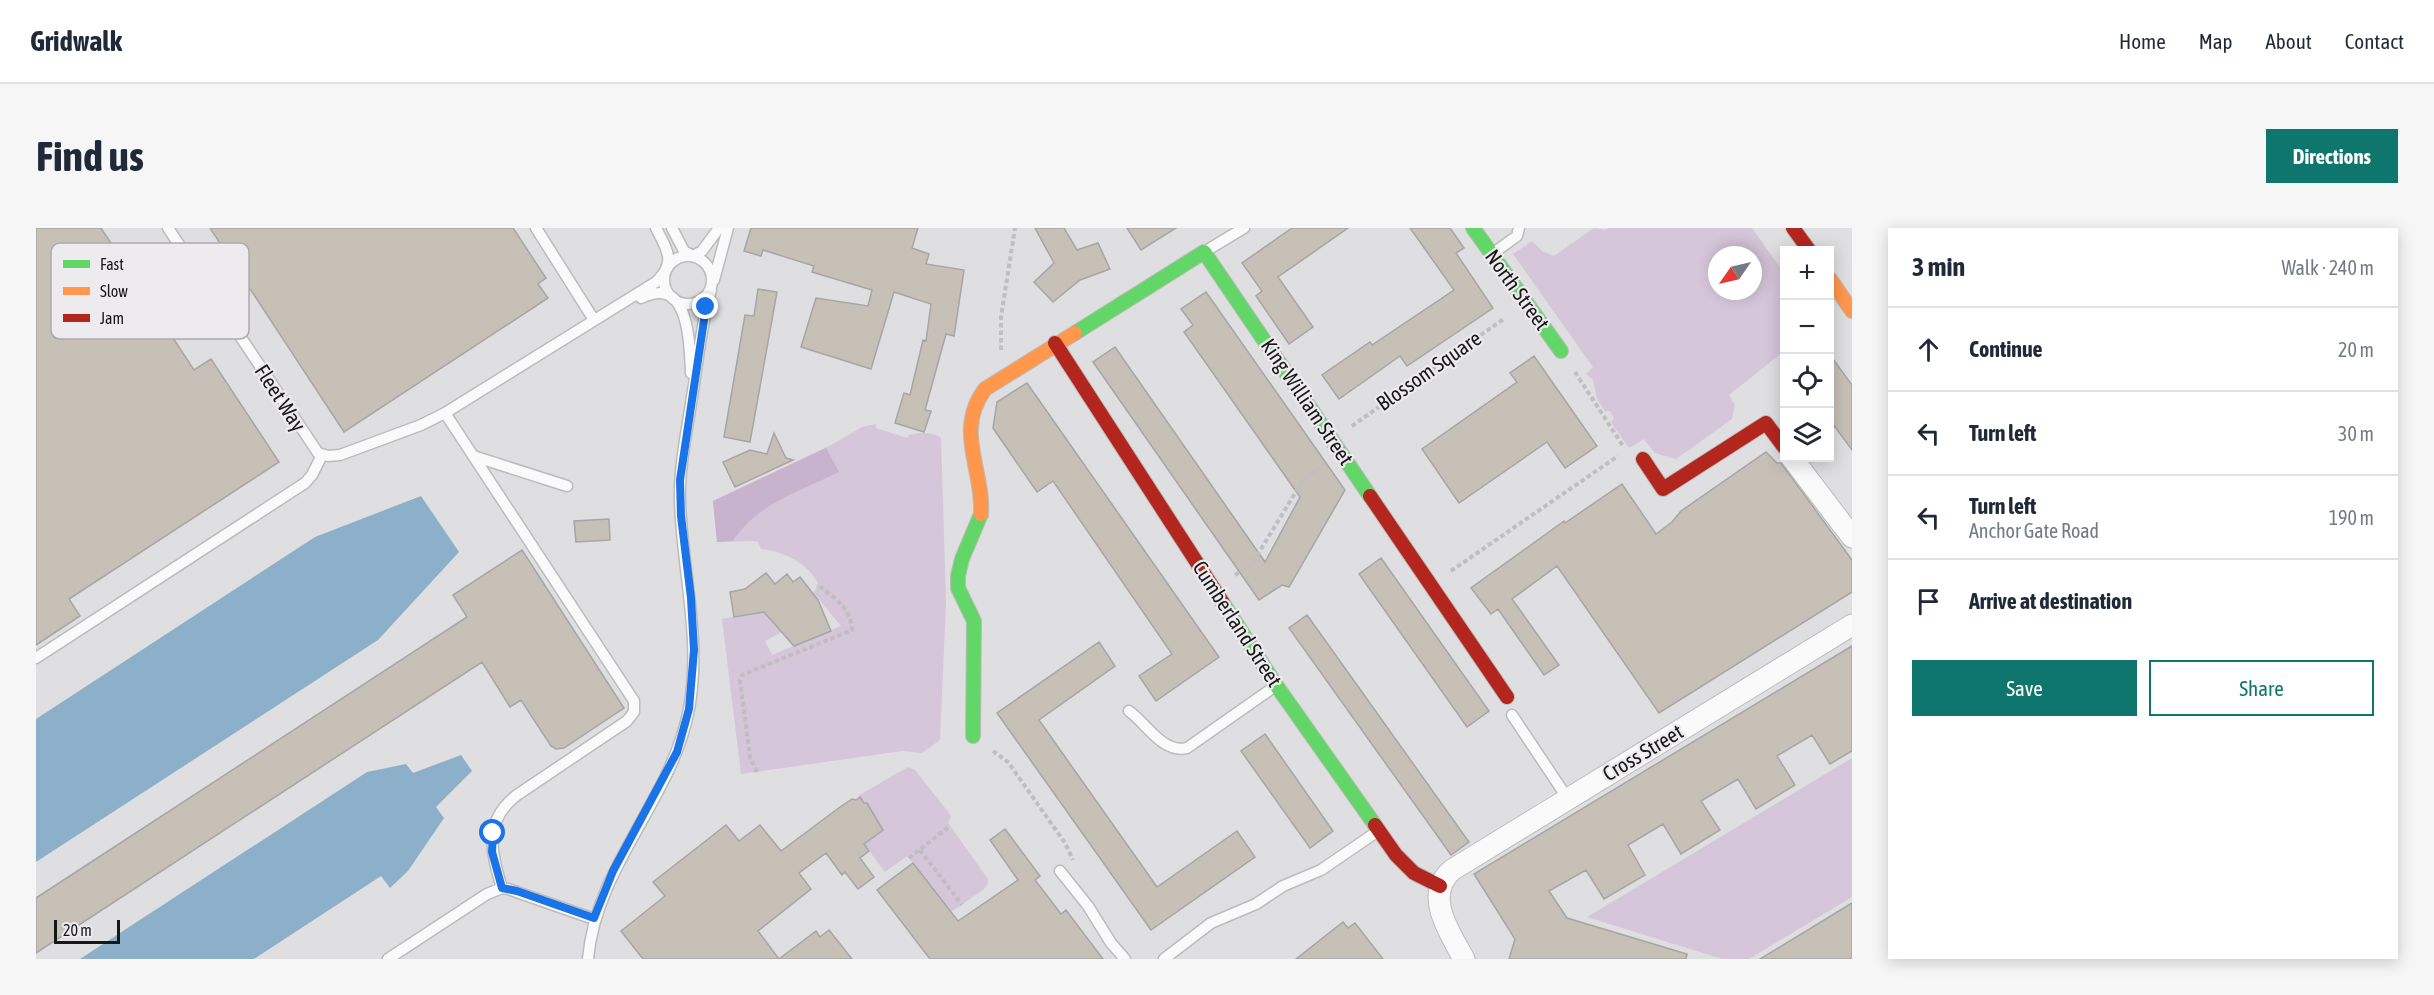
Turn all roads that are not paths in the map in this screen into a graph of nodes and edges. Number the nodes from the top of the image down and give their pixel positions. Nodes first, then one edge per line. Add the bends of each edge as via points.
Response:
1 (168, 228) edge
2 (536, 228) edge
3 (656, 228) edge
4 (672, 228) edge
5 (719, 228) edge
6 (728, 228) edge
7 (1244, 228) edge
8 (1473, 228) edge
9 (1519, 228) edge
10 (1795, 229) edge
11 (178, 243) edge
12 (1806, 246) edge
13 (1204, 252) junction
14 (1492, 254) junction
15 (693, 256) junction
16 (666, 270) junction
17 (1834, 285) edge
18 (712, 288) junction
19 (672, 298) junction
20 (1852, 311) edge
21 (607, 312) junction
22 (594, 320) junction
23 (241, 339) edge
24 (1055, 344) junction
25 (1562, 351) road end
26 (693, 394) junction
27 (445, 413) junction
28 (1780, 441) edge
29 (322, 455) junction
30 (473, 456) junction
31 (1643, 459) dead end
32 (1795, 462) edge
33 (567, 486) dead end
34 (1852, 537) edge
35 (1852, 625) edge
36 (36, 658) edge
37 (1276, 685) junction
38 (1507, 697) dead end
39 (1129, 711) dead end
40 (1512, 715) dead end
41 (973, 736) road end
42 (1568, 799) junction
43 (1379, 830) junction
44 (1060, 872) road end
45 (1440, 886) junction
46 (502, 888) junction
47 (594, 918) junction
48 (388, 959) edge
49 (588, 959) edge
50 (1125, 959) edge
51 (1164, 959) edge
52 (1464, 959) edge

1 - 11 lane, Fleet Way
2 - 22 lane
3 - 16 lane via 669,254
4 - 15 lane via 684,250
5 - 15 lane via 702,251
6 - 18 lane
7 - 13 lane
8 - 14 street, North Street
9 - 14 lane via 1516,236
10 - 12 street
13 - 24 street
13 - 38 street, King William Street
14 - 25 street, North Street
15 - 16 lane via 679,258
15 - 18 lane via 709,267
16 - 19 lane via 665,287
16 - 21 lane via 652,285
17 - 20 street
18 - 19 lane via 705,298 693,304
18 - 26 lane via 704,314
19 - 21 lane via 656,293
19 - 26 lane via 686,318
21 - 22 lane
22 - 27 lane
23 - 29 lane, Fleet Way via 311,445
24 - 37 street, Cumberland Street
24 - 41 street via 985,389 973,404 971,445 981,510 958,568 958,588 974,621
26 - 47 lane via 680,499 694,650 689,709 677,752 613,871
27 - 29 lane via 340,455
27 - 30 lane
28 - 31 street via 1766,423 1662,489
29 - 36 lane via 305,483
30 - 33 lane
30 - 46 lane via 634,701 634,712 627,721 522,791 502,809 492,845
32 - 34 street
35 - 42 street, Cross Street
37 - 39 lane via 1180,750 1160,740
37 - 43 street, Cumberland Street
40 - 42 lane
42 - 45 street, Cross Street via 1457,867
43 - 45 street, Cumberland Street via 1408,868
43 - 51 lane via 1321,870 1211,923
44 - 50 lane
45 - 52 street via 1442,912
46 - 47 lane
46 - 48 lane
47 - 49 lane

